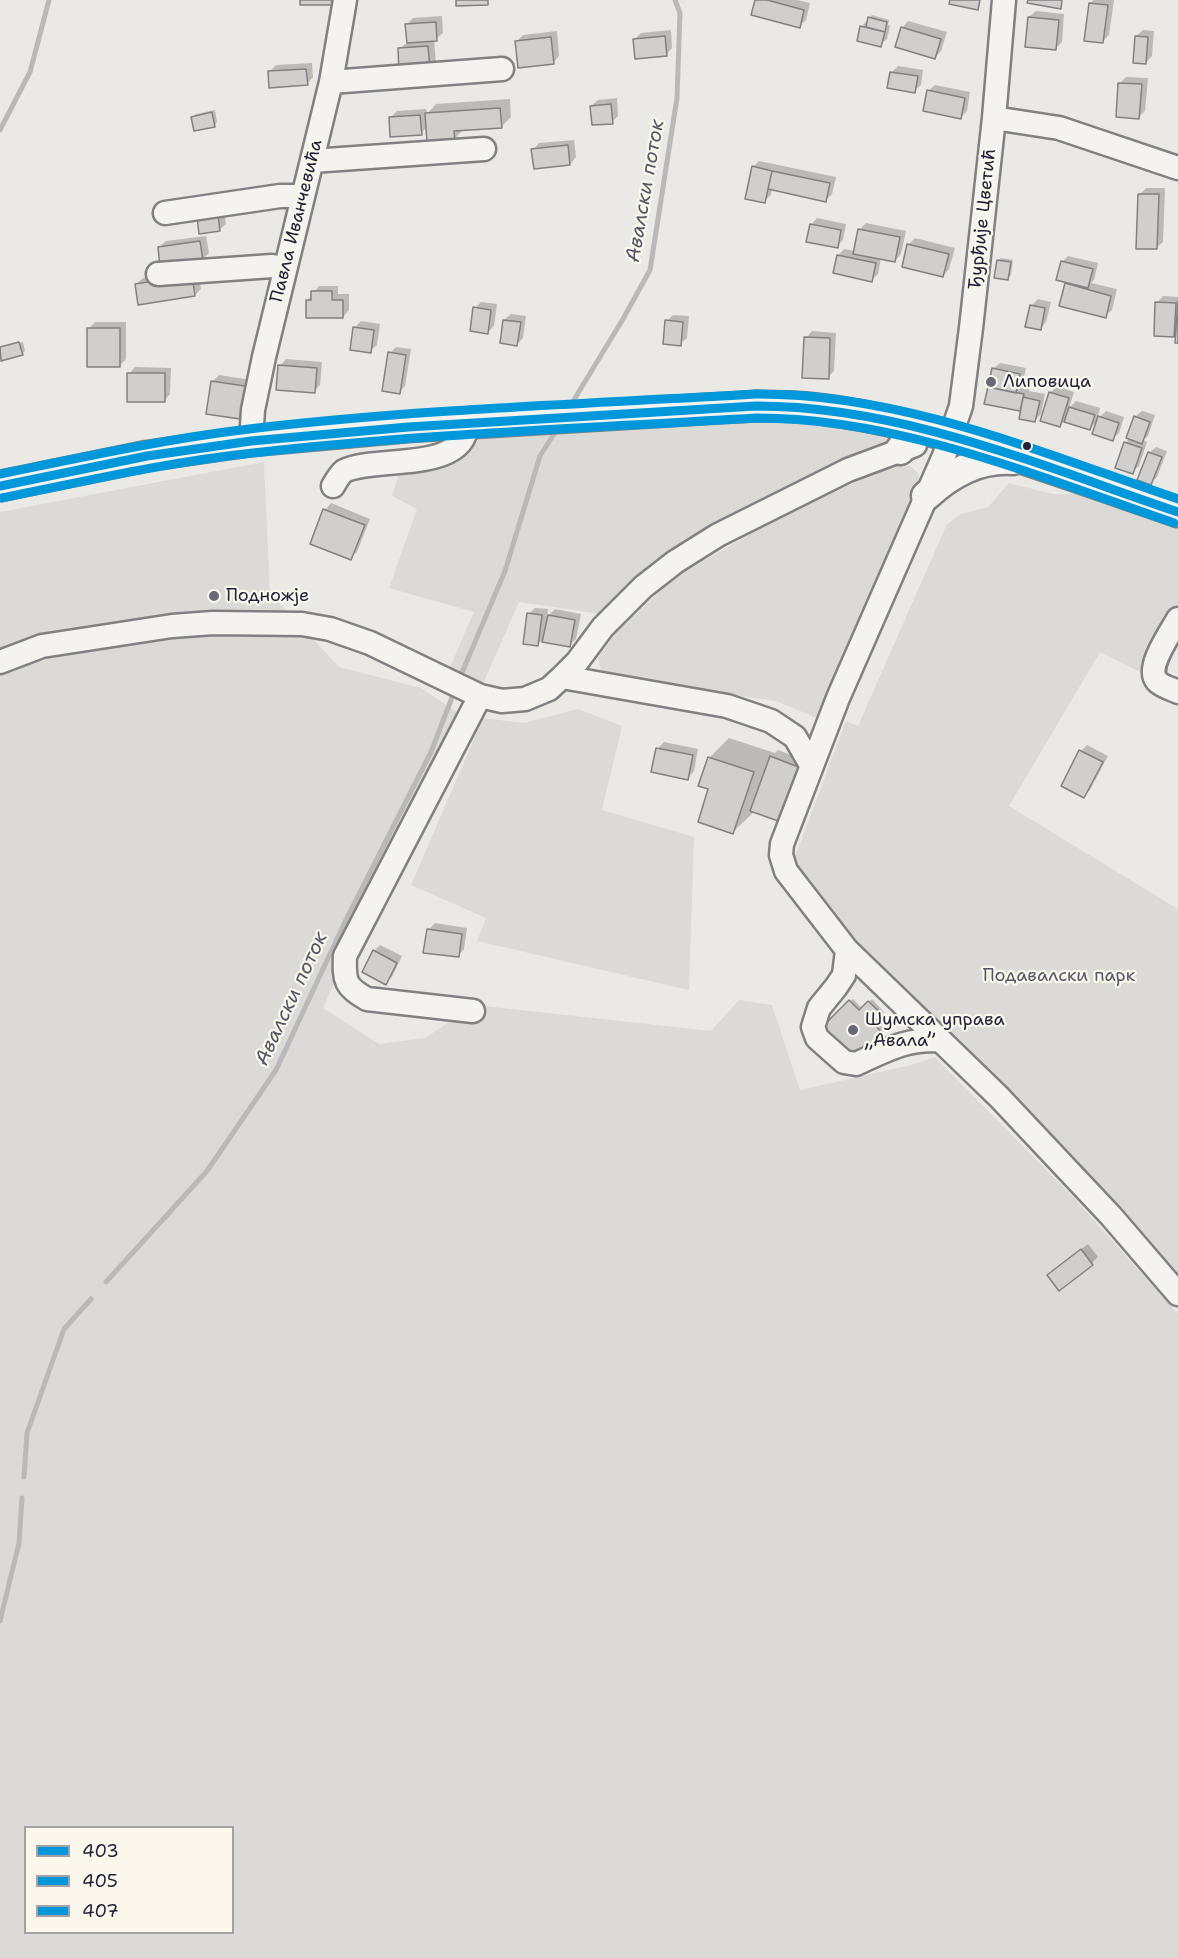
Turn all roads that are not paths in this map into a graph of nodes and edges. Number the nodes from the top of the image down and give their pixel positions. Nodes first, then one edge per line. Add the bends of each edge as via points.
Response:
1 (345, 0) edge
2 (1004, 0) edge
3 (502, 69) dead end
4 (331, 82) junction
5 (994, 118) junction
6 (484, 149) dead end
7 (312, 161) junction
8 (1178, 168) edge
9 (302, 196) junction
10 (165, 213) dead end
11 (284, 269) junction
12 (158, 274) dead end
13 (466, 424) junction
14 (951, 436) junction
15 (251, 441) junction
16 (899, 442) junction
17 (1024, 460) junction
18 (0, 486) edge
19 (333, 486) dead end
20 (928, 493) junction
21 (1178, 512) edge
22 (1178, 619) edge
23 (0, 662) edge
24 (562, 677) junction
25 (1178, 692) edge
26 (480, 696) junction
27 (811, 765) junction
28 (847, 950) junction
29 (473, 1011) dead end
30 (940, 1040) junction
31 (1178, 1294) edge

1 - 4 street, Павла Иванчевића
2 - 5 street, Ђурђије Цветић
3 - 4 street
4 - 7 street, Павла Иванчевића
5 - 8 street via 1059,128
5 - 14 street, Ђурђије Цветић via 961,406
6 - 7 street
7 - 9 street, Павла Иванчевића
9 - 10 street
9 - 11 street, Павла Иванчевића
11 - 12 street via 272,266
11 - 15 street, Павла Иванчевића via 253,410
13 - 15 main road
13 - 16 main road via 756,406 811,408
13 - 19 street via 466,433 456,447 440,455 357,467 342,472
14 - 16 main road
14 - 17 main road
14 - 20 street, Ђурђије Цветић
15 - 18 main road via 147,456
16 - 20 street via 906,455 921,463 928,476
16 - 24 street via 718,535 675,562 603,627
17 - 20 main road via 972,465
17 - 21 main road
20 - 27 street, Ђурђије Цветић
22 - 25 street via 1154,663 1153,673 1157,682
23 - 26 street via 42,646 172,626 302,624 370,643
24 - 26 street via 549,689 525,699 502,701
24 - 27 street via 728,706 771,721 795,737
26 - 29 street via 345,956 344,970 353,991 367,999
27 - 28 street, Ђурђије Цветић via 782,844 782,861
28 - 30 street, Ђурђије Цветић
28 - 30 street via 844,975 816,1015 813,1027 817,1038 851,1065 905,1042
30 - 31 street, Ђурђије Цветић via 1111,1216

